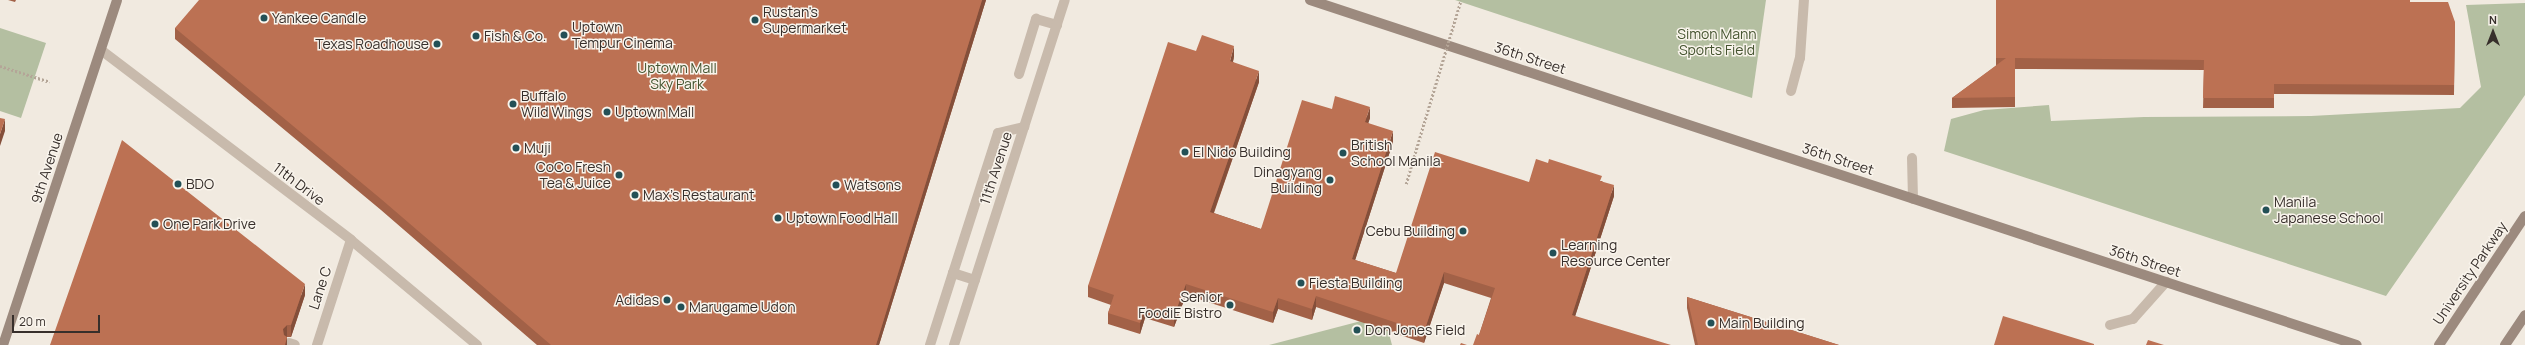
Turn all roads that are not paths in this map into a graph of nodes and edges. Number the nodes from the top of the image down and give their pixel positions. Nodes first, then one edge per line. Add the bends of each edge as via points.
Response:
1 (117, 0) edge
2 (1065, 0) edge
3 (1310, 0) edge
4 (1804, 0) edge
5 (1057, 25) junction
6 (101, 50) junction
7 (1019, 74) dead end
8 (1791, 91) dead end
9 (1024, 127) junction
10 (1912, 158) dead end
11 (1913, 199) junction
12 (2525, 216) edge
13 (351, 240) junction
14 (953, 273) junction
15 (976, 280) junction
16 (2166, 282) junction
17 (2525, 315) edge
18 (2110, 325) dead end
19 (3, 345) edge
20 (317, 345) edge
21 (478, 345) edge
22 (930, 345) edge
23 (954, 345) edge
24 (2357, 345) edge
25 (2439, 345) edge
26 (2505, 345) edge

1 - 6 street, 9th Avenue
2 - 5 street, 11th Avenue
3 - 11 street, 36th Street
4 - 8 street via 1800,58
5 - 7 street via 1036,19
5 - 9 street, 11th Avenue
6 - 13 street, 11th Drive
6 - 19 street, 9th Avenue
9 - 14 street via 998,133
9 - 15 street, 11th Avenue
10 - 11 street
11 - 16 street, 36th Street
12 - 25 street, University Parkway
13 - 20 street, Lane C
13 - 21 street, 11th Drive
14 - 15 street
14 - 22 street
15 - 23 street, 11th Avenue
16 - 18 street via 2133,319
16 - 24 street, 36th Street
17 - 26 street

